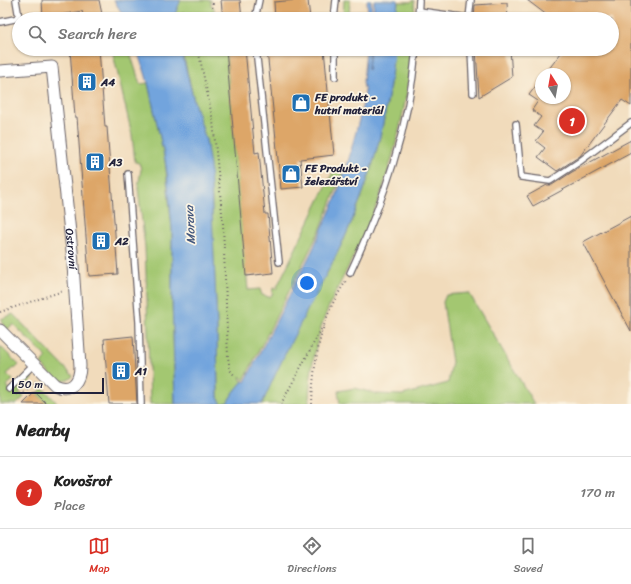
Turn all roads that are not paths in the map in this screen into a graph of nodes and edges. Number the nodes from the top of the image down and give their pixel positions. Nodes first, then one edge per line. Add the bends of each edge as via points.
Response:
1 (16, 0) edge
2 (259, 0) edge
3 (336, 0) edge
4 (419, 0) edge
5 (471, 0) edge
6 (419, 11) joint
7 (17, 12) edge
8 (256, 12) edge
9 (335, 12) edge
10 (426, 12) edge
11 (470, 12) edge
12 (12, 19) edge
13 (0, 22) edge
14 (257, 56) edge
15 (334, 56) edge
16 (415, 56) edge
17 (471, 56) edge
18 (0, 71) edge
19 (335, 77) dead end
20 (473, 93) dead end
21 (631, 123) edge
22 (516, 124) dead end
23 (128, 174) dead end
24 (279, 262) dead end
25 (350, 272) road end
26 (0, 330) edge
27 (34, 364) junction
28 (9, 389) dead end
29 (141, 404) edge

1 - 7 lane
2 - 8 lane
3 - 9 lane
4 - 6 lane
5 - 11 lane
6 - 10 lane
12 - 13 lane
14 - 24 lane
15 - 19 lane
16 - 25 lane via 405,121 387,185 377,214
17 - 20 lane
18 - 27 street, Ostrovní via 52,67 72,251 80,366 78,378 73,385 59,387
21 - 22 lane via 550,181 521,177
23 - 29 lane via 139,322
26 - 27 street, Ostrovní
27 - 28 lane

